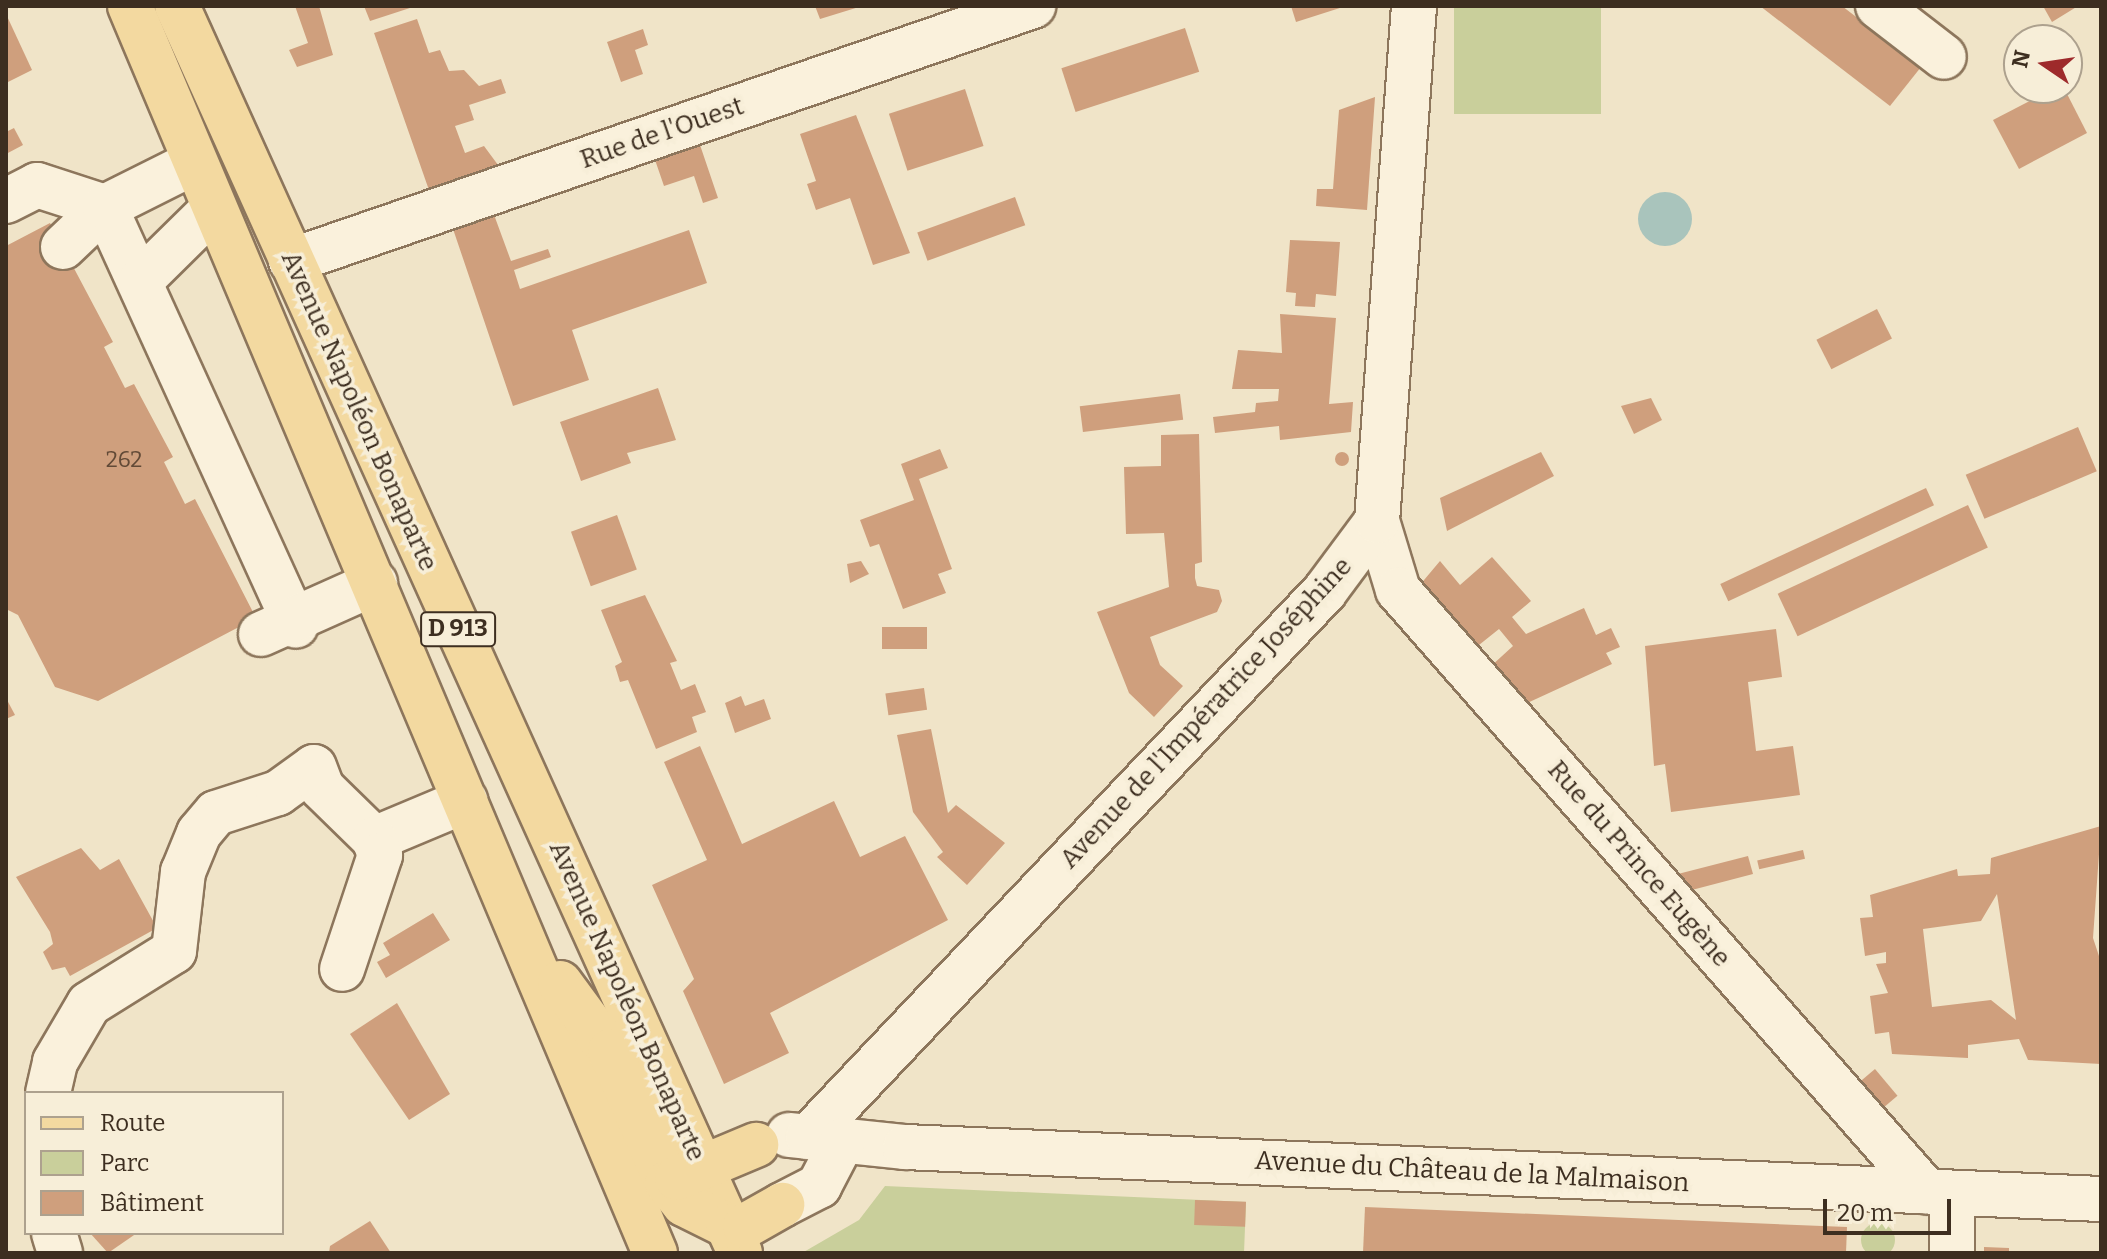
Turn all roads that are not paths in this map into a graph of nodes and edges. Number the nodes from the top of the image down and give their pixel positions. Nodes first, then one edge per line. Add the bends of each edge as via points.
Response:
1 (130, 6) edge
2 (177, 6) edge
3 (1033, 6) edge
4 (1414, 6) edge
5 (1878, 6) edge
6 (943, 21) edge
7 (1944, 57) dead end
8 (193, 163) junction
9 (17, 195) edge
10 (105, 207) junction
11 (213, 209) junction
12 (63, 247) dead end
13 (291, 261) junction
14 (141, 280) junction
15 (1377, 521) junction
16 (270, 569) junction
17 (375, 583) junction
18 (465, 801) junction
19 (374, 839) junction
20 (342, 969) dead end
21 (48, 1091) edge
22 (826, 1139) junction
23 (756, 1145) joint
24 (667, 1183) junction
25 (1939, 1192) junction
26 (2101, 1199) edge
27 (782, 1205) joint
28 (734, 1240) edge
29 (655, 1253) edge
30 (1952, 1253) edge

1 - 8 main road, Avenue Napoléon Bonaparte / D 913
2 - 13 main road, Avenue Napoléon Bonaparte / D 913
3 - 6 street, Rue de l'Ouest
4 - 15 street
5 - 7 street
6 - 13 street, Rue de l'Ouest
8 - 10 street
8 - 11 main road, Avenue Napoléon Bonaparte / D 913
9 - 10 street via 37,185
10 - 12 street
10 - 14 street
11 - 14 street
11 - 17 main road, Avenue Napoléon Bonaparte / D 913
13 - 24 main road, Avenue Napoléon Bonaparte / D 913
14 - 16 street
15 - 22 street, Avenue de l'Impératrice Joséphine via 1325,591
15 - 25 street, Rue du Prince Eugène via 1398,590
16 - 17 street
16 - 17 street via 283,626
17 - 18 main road, Avenue Napoléon Bonaparte / D 913
18 - 19 street
18 - 24 main road, Avenue Napoléon Bonaparte / D 913 via 530,943
19 - 20 street via 381,868
19 - 21 street via 322,788 314,767 278,793 216,813 183,872 174,951 89,1004 55,1062
22 - 23 street, Avenue du Château de la Malmaison via 783,1135
22 - 25 street, Avenue du Château de la Malmaison
22 - 27 street, Avenue de l'Impératrice Joséphine via 819,1186
23 - 24 main road
24 - 28 main road via 684,1204
24 - 29 main road, Avenue Napoléon Bonaparte / D 913
25 - 26 street, Avenue du Château de la Malmaison
25 - 30 street
27 - 28 main road via 745,1226

